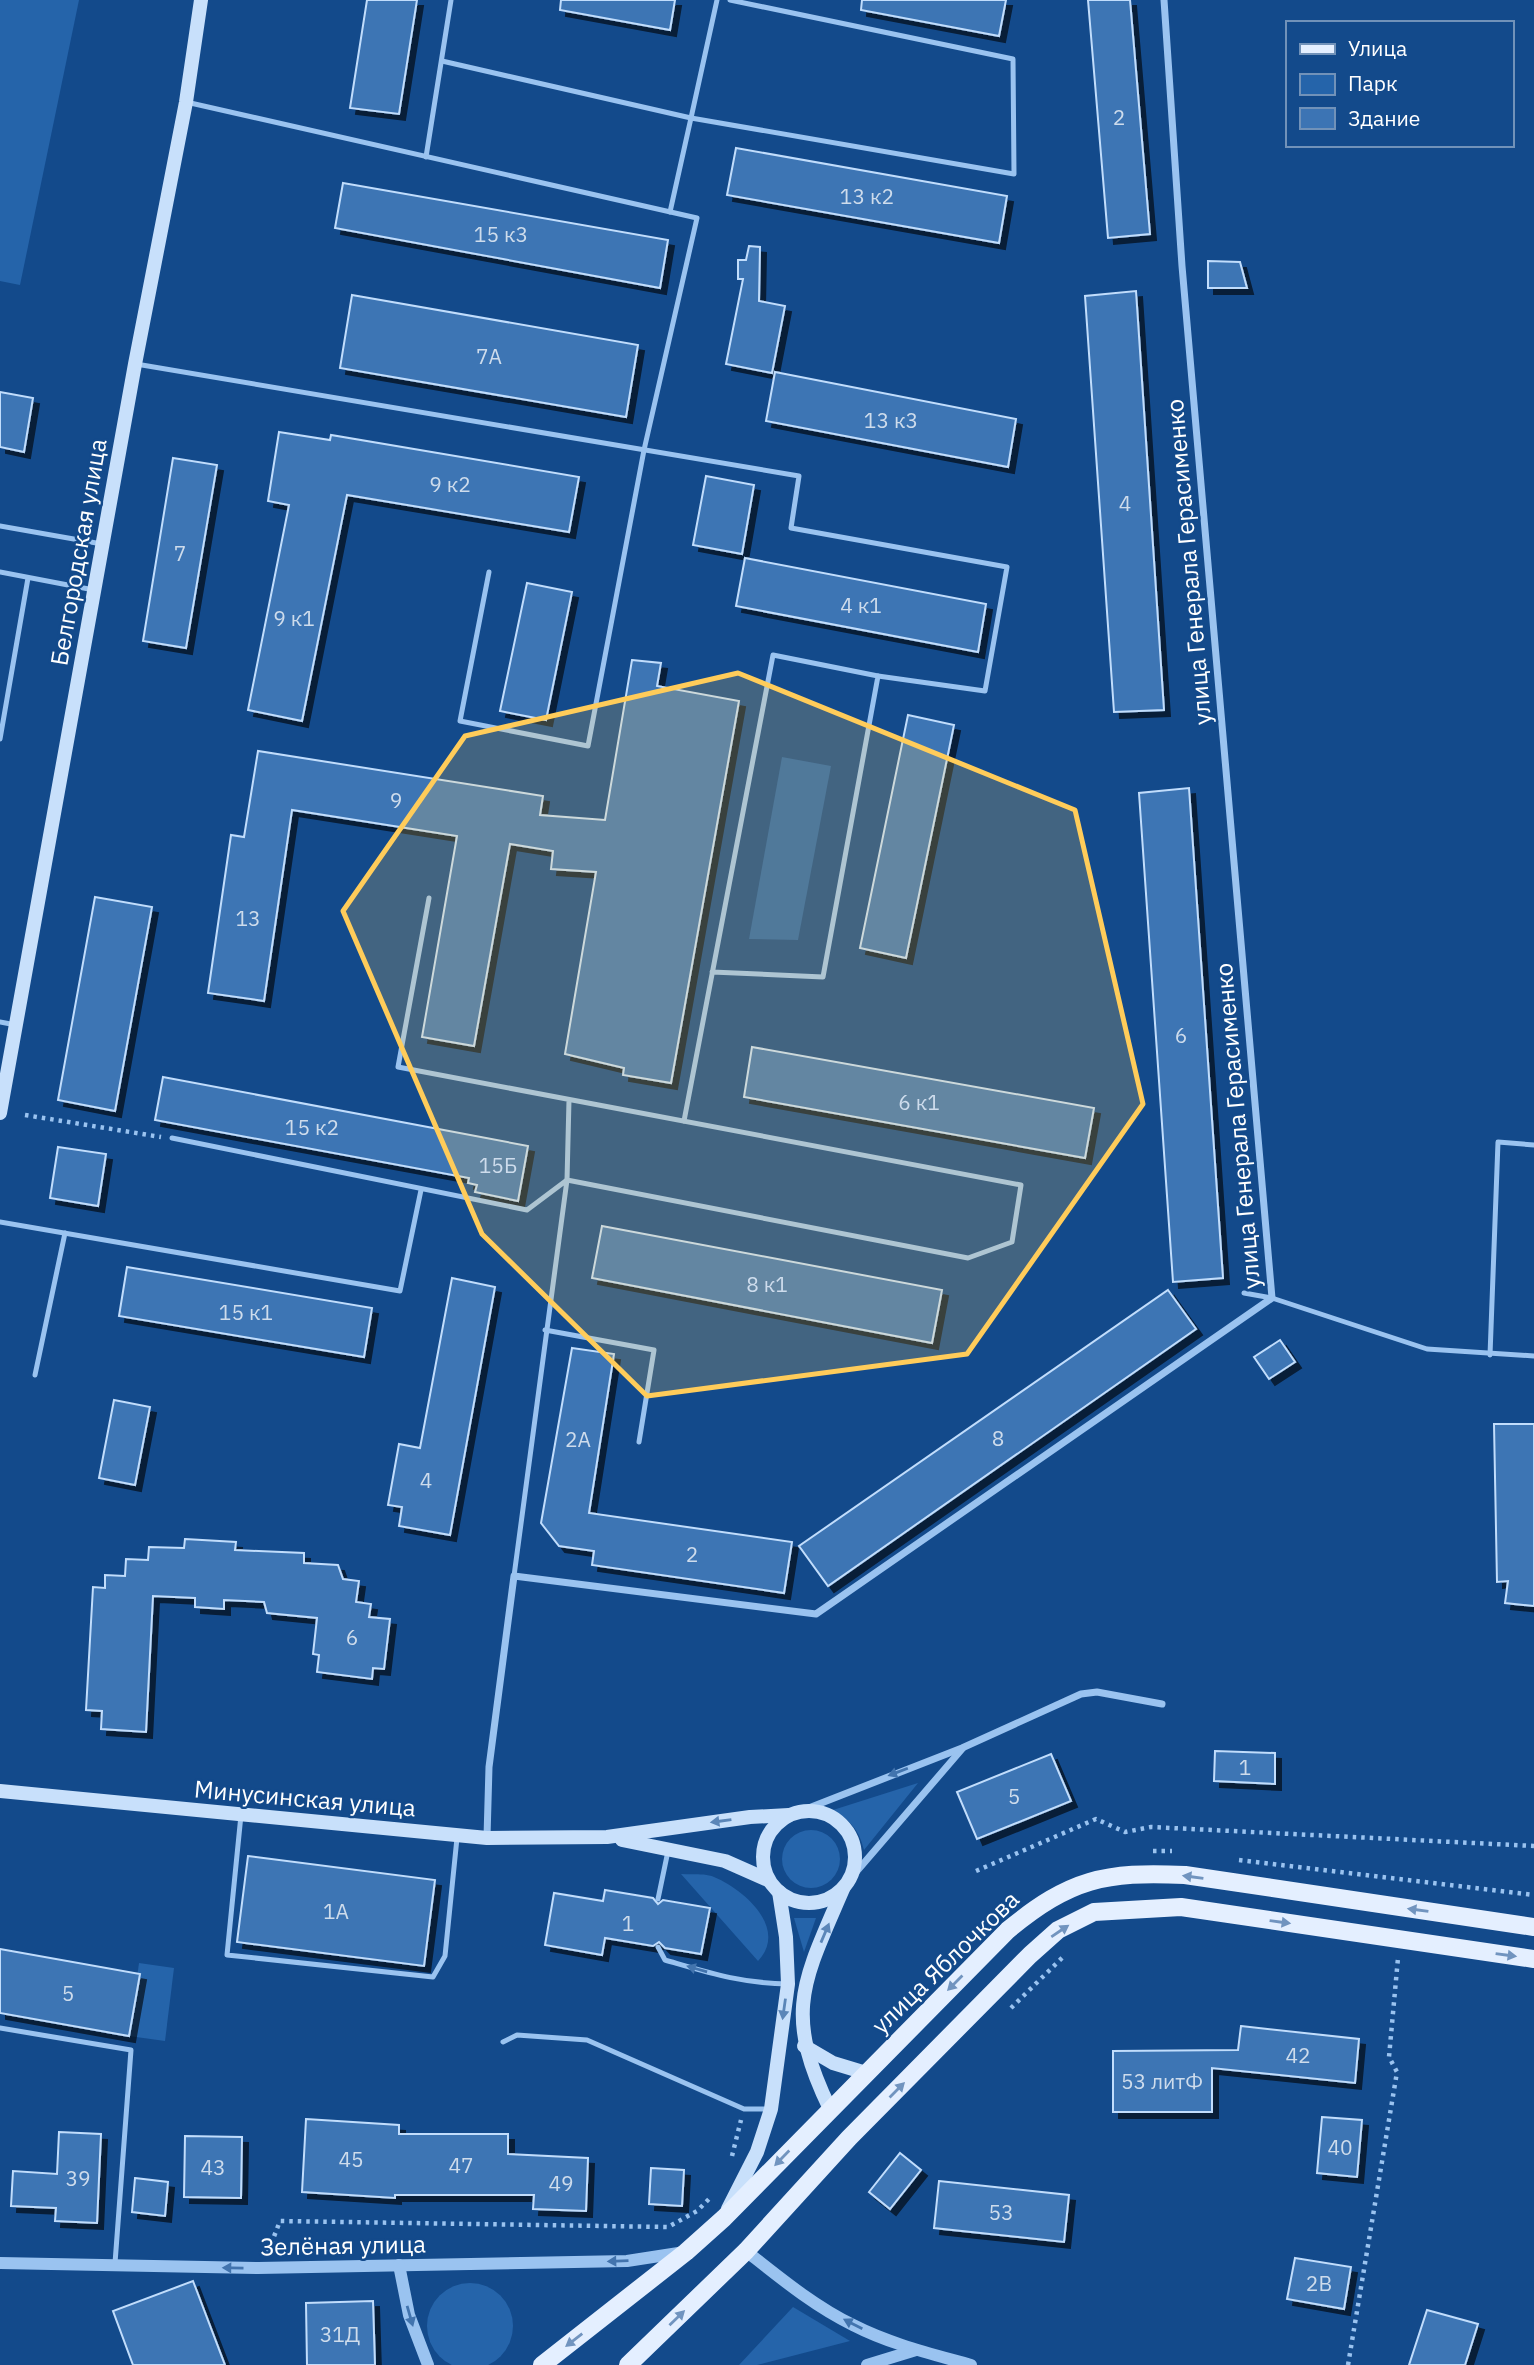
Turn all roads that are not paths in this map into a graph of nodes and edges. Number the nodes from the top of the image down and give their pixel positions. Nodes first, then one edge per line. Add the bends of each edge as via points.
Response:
1 (201, 0) edge
2 (451, 0) edge
3 (717, 0) edge
4 (730, 0) edge
5 (1164, 0) edge
6 (442, 61) junction
7 (186, 102) junction
8 (691, 118) junction
9 (426, 156) junction
10 (670, 212) junction
11 (135, 364) junction
12 (644, 450) junction
13 (0, 526) edge
14 (102, 544) junction
15 (0, 572) edge
16 (489, 572) dead end
17 (28, 578) junction
18 (94, 590) junction
19 (878, 676) junction
20 (0, 739) edge
21 (429, 898) dead end
22 (712, 972) junction
23 (0, 1022) edge
24 (16, 1025) junction
25 (569, 1100) junction
26 (0, 1113) edge
27 (684, 1121) junction
28 (172, 1138) road end
29 (1534, 1145) edge
30 (567, 1180) junction
31 (421, 1190) junction
32 (0, 1222) edge
33 (65, 1233) junction
34 (1244, 1293) dead end
35 (1272, 1298) junction
36 (545, 1330) junction
37 (1490, 1355) junction
38 (1534, 1356) edge
39 (35, 1374) dead end
40 (639, 1442) dead end
41 (514, 1576) junction
42 (1162, 1704) dead end
43 (962, 1748) junction
44 (0, 1791) edge
45 (795, 1813) junction
46 (241, 1815) junction
47 (457, 1835) junction
48 (487, 1838) junction
49 (607, 1838) junction
50 (668, 1848) junction
51 (768, 1880) junction
52 (847, 1883) junction
53 (779, 1892) junction
54 (657, 1899) dead end
55 (1534, 1927) edge
56 (658, 1947) dead end
57 (1534, 1959) edge
58 (788, 1984) junction
59 (0, 2028) edge
60 (503, 2042) dead end
61 (804, 2046) junction
62 (866, 2073) junction
63 (771, 2109) junction
64 (830, 2109) junction
65 (724, 2218) junction
66 (746, 2251) junction
67 (686, 2252) junction
68 (0, 2263) edge
69 (399, 2265) junction
70 (115, 2266) junction
71 (916, 2350) junction
72 (428, 2365) edge
73 (542, 2365) edge
74 (628, 2365) edge
75 (867, 2365) edge
76 (971, 2365) edge

1 - 7 main road, Белгородская улица
2 - 6 lane
3 - 8 lane
4 - 8 lane via 1013,59 1014,174
5 - 35 street, улица Генерала Герасименко via 1182,266
6 - 8 lane
6 - 9 lane
7 - 9 lane
7 - 11 main road, Белгородская улица
8 - 10 lane
9 - 10 lane
10 - 12 lane via 697,218
11 - 12 lane
11 - 14 main road, Белгородская улица
12 - 16 lane via 587,746 460,721
12 - 19 lane via 799,476 790,528 1007,567 985,691
13 - 14 lane
14 - 18 main road, Белгородская улица
15 - 17 lane
17 - 18 lane
17 - 20 lane
18 - 24 main road, Белгородская улица
19 - 22 lane via 823,978
19 - 22 lane via 773,655
21 - 25 lane via 398,1067
22 - 27 lane
23 - 24 lane
24 - 26 main road, Белгородская улица
25 - 27 lane
25 - 30 lane
27 - 30 lane via 1021,1185 1012,1242 968,1258
28 - 31 lane
29 - 37 lane via 1498,1142
30 - 31 lane via 527,1210
30 - 36 lane
31 - 33 lane via 400,1291
32 - 33 lane
33 - 39 lane
34 - 35 lane
35 - 37 lane via 1427,1349
35 - 41 street, улица Генерала Герасименко via 817,1614
36 - 40 lane via 654,1350
36 - 41 lane
37 - 38 lane
41 - 48 street via 489,1768
42 - 43 street via 1097,1692 1081,1694
43 -> 45 street
43 - 52 street
44 - 46 main road, Минусинская улица
45 -> 49 main road, Минусинская улица
45 - 51 main road via 778,1822 764,1843
45 - 52 main road via 826,1814 846,1829 855,1853
46 - 47 main road, Минусинская улица
46 - 47 lane via 227,1955 433,1977 445,1956
47 - 48 main road, Минусинская улица
48 - 49 main road, Минусинская улица
49 - 50 main road, Минусинская улица
50 - 51 main road, Минусинская улица via 725,1861
50 - 54 lane
51 - 53 main road
52 - 53 main road via 833,1897 805,1903
61 -> 52 main road via 802,2003 809,1973
53 - 58 main road
55 -> 62 main road, улица Яблочкова via 1185,1875 1135,1872 1084,1881 1041,1902 1007,1930
58 -> 56 lane via 747,1983 665,1960
66 -> 57 main road via 849,2138 1030,1955 1058,1930 1094,1912 1181,1907
58 -> 63 main road
59 - 70 lane via 131,2050
60 - 63 lane via 517,2035 587,2040 744,2109
61 - 62 main road via 833,2063
61 - 64 main road
62 - 64 main road, улица Яблочкова
63 - 65 main road via 757,2152
64 -> 65 main road, улица Яблочкова
65 - 67 main road, улица Яблочкова
71 -> 66 street via 853,2326
74 -> 66 main road
67 -> 69 street, Зелёная улица via 627,2261
67 -> 73 main road, улица Яблочкова
68 - 70 street, Зелёная улица
69 -> 70 street, Зелёная улица
69 -> 72 street via 409,2315
71 - 75 street
71 - 76 street

